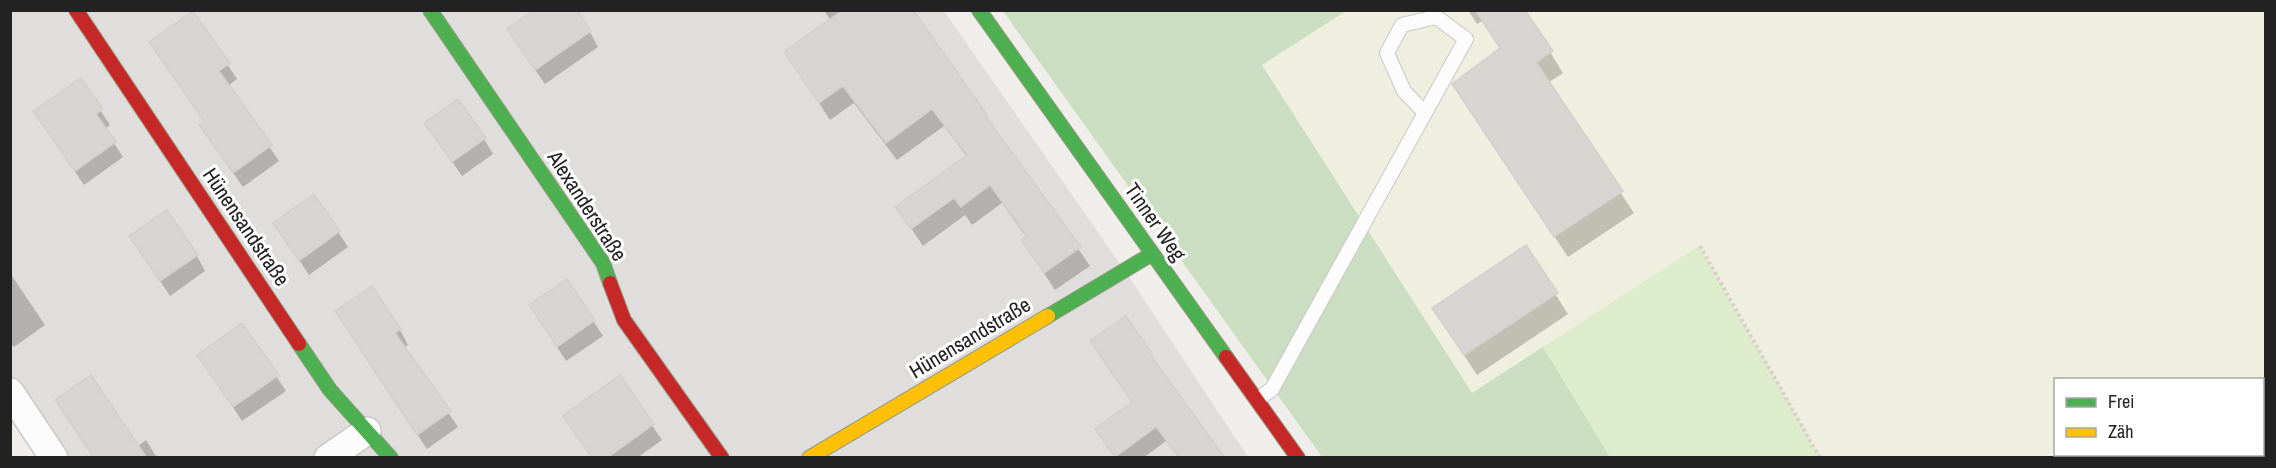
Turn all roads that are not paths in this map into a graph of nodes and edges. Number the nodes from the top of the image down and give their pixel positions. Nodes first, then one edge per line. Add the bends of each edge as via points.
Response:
1 (76, 10) edge
2 (430, 10) edge
3 (979, 10) edge
4 (1425, 113) junction
5 (1152, 254) junction
6 (10, 392) edge
7 (1257, 399) junction
8 (367, 431) junction
9 (810, 457) edge
10 (54, 458) edge
11 (328, 458) edge
12 (392, 458) edge
13 (722, 458) edge
14 (1298, 458) edge

1 - 8 street, Hünensandstraße via 330,390
2 - 13 street, Alexanderstraße via 603,263 624,320
3 - 5 street, Tinner Weg
4 - 4 lane via 1404,91 1387,53 1402,25 1436,17 1466,39
4 - 7 lane via 1272,389
5 - 7 street, Tinner Weg
5 - 9 street, Hünensandstraße
6 - 10 street
7 - 14 street, Tinner Weg
8 - 11 street
8 - 12 street, Hünensandstraße

